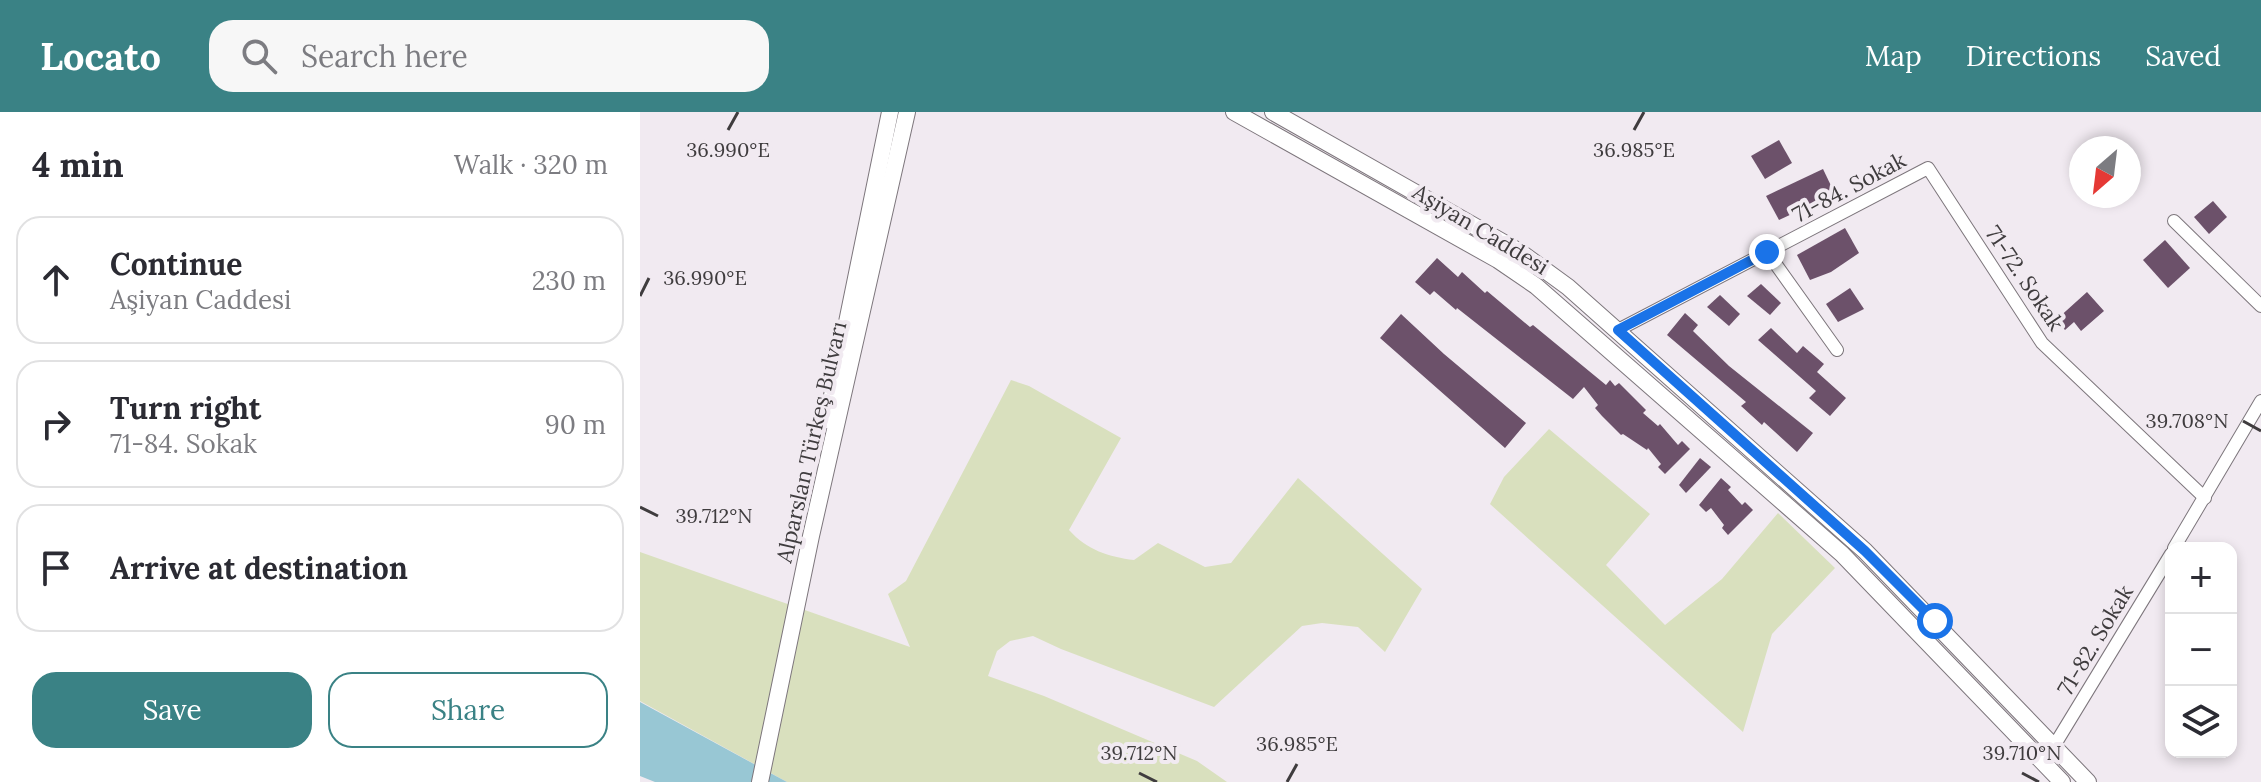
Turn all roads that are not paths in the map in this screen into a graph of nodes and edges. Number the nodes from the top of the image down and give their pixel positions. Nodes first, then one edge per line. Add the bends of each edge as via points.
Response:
1 (890, 112) edge
2 (907, 112) edge
3 (1234, 112) edge
4 (1273, 112) edge
5 (1928, 168) joint
6 (2174, 221) dead end
7 (1767, 252) junction
8 (2261, 306) edge
9 (1618, 330) junction
10 (1837, 350) dead end
11 (2261, 401) edge
12 (2205, 498) junction
13 (807, 536) junction
14 (2178, 542) edge
15 (2165, 564) edge
16 (2054, 746) junction
17 (753, 782) edge
18 (760, 782) edge
19 (2062, 782) edge
20 (2088, 782) edge

1 - 13 street, Alparslan Türkeş Bulvarı
2 - 13 street, Alparslan Türkeş Bulvarı
3 - 19 street, Aşiyan Caddesi via 1536,286 1842,554
4 - 9 street, Aşiyan Caddesi via 1520,252
5 - 7 street, 71-84. Sokak
5 - 12 street, 71-72. Sokak via 2042,343
6 - 8 street
7 - 9 street, 71-84. Sokak
7 - 10 street
9 - 16 street, Aşiyan Caddesi via 1865,551
11 - 12 street
12 - 14 street
13 - 17 street, Alparslan Türkeş Bulvarı
13 - 18 street, Alparslan Türkeş Bulvarı
15 - 16 street, 71-82. Sokak
16 - 20 street, Aşiyan Caddesi

